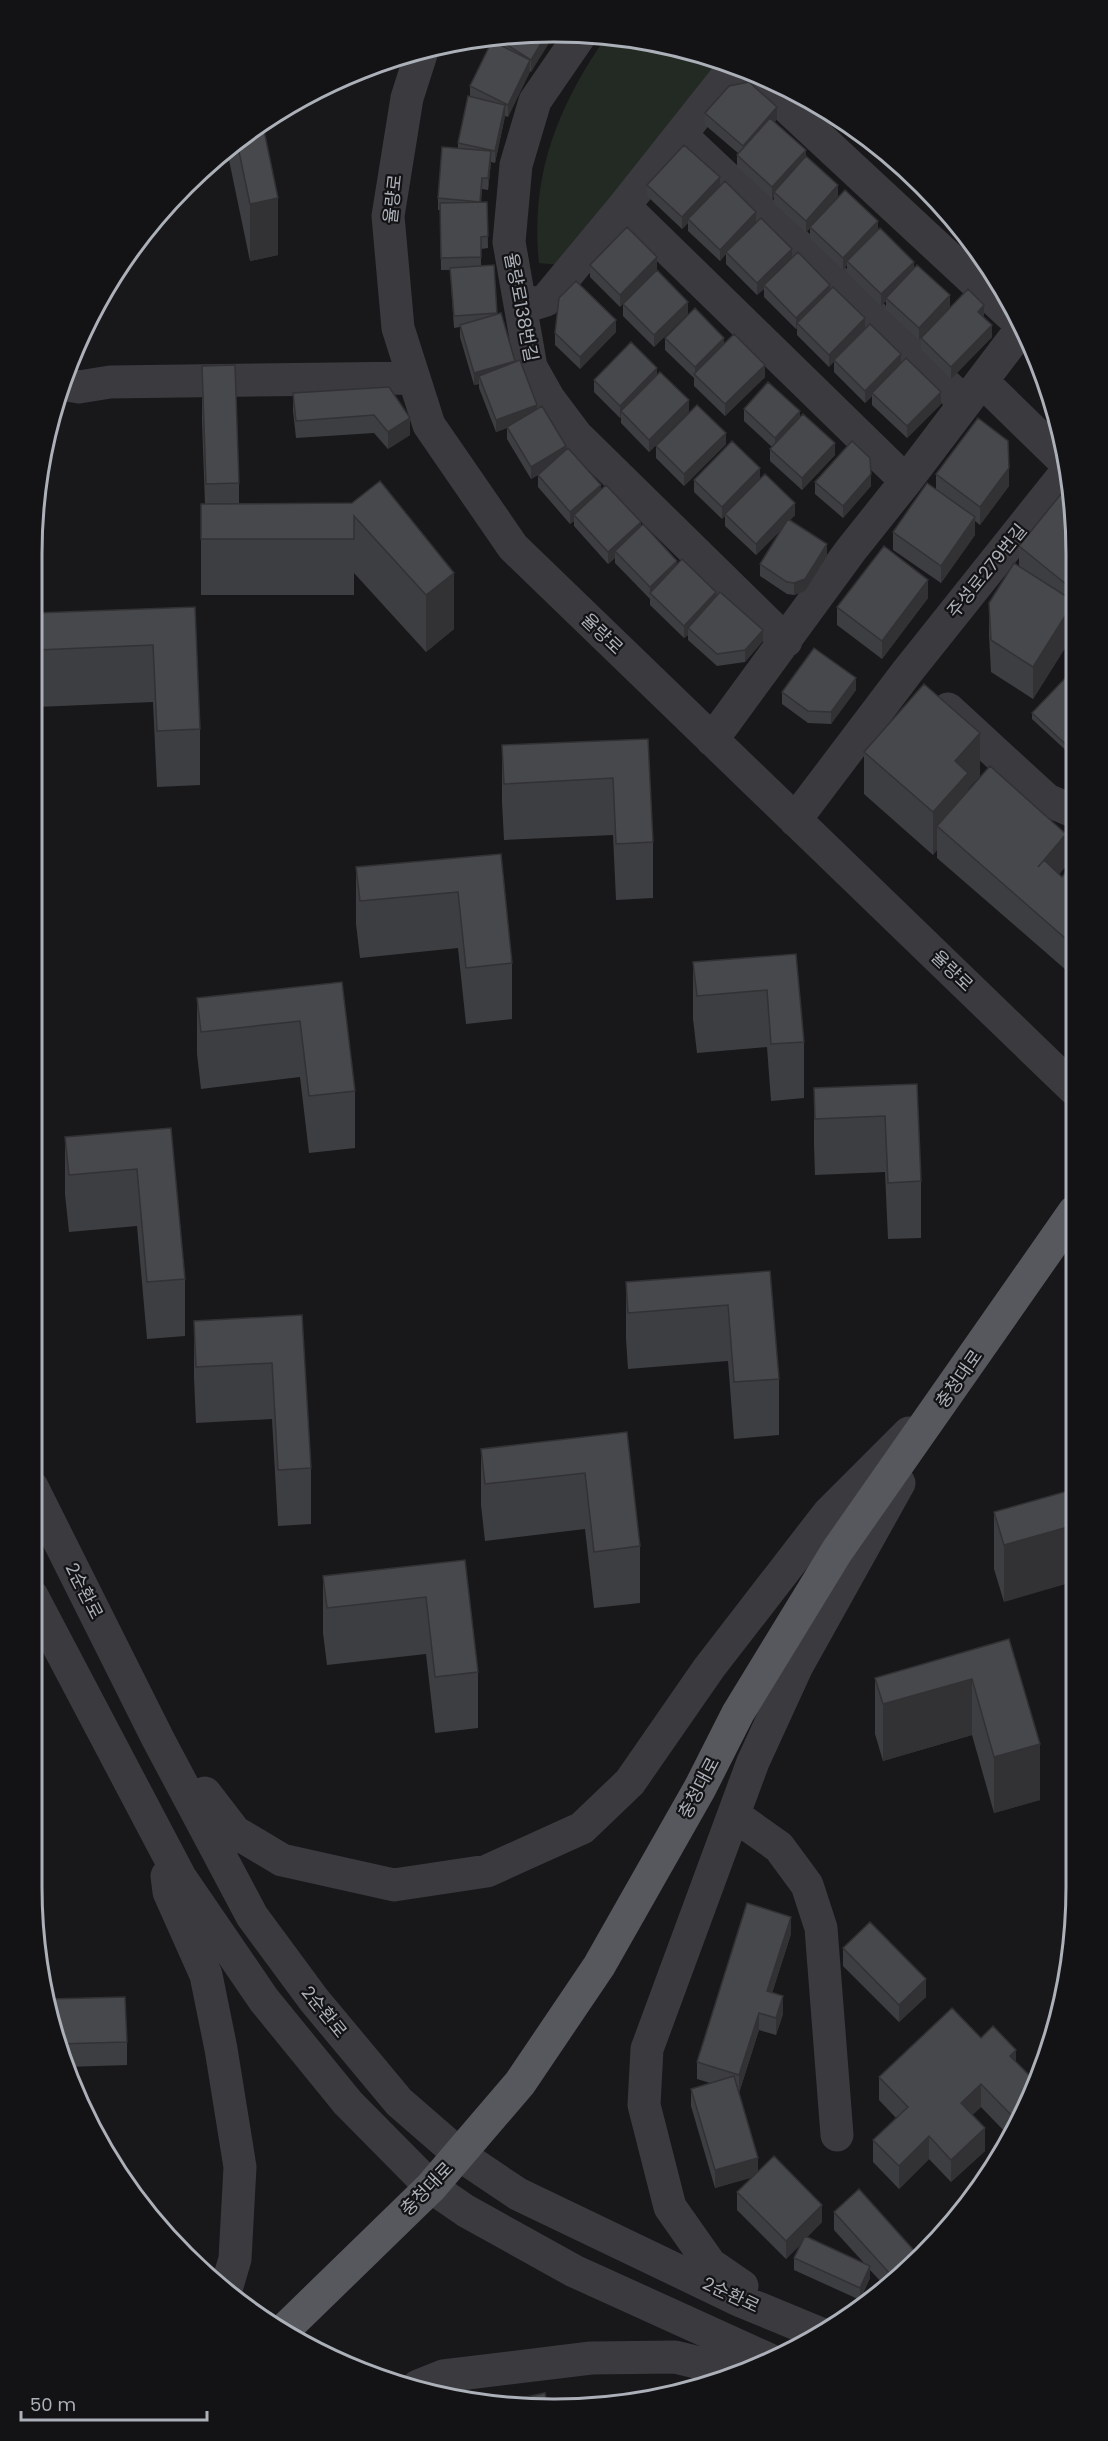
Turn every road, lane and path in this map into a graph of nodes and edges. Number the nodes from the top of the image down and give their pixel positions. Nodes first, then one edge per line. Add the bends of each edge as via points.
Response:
1 (575, 43) edge
2 (419, 60) edge
3 (729, 73) edge
4 (768, 89) edge
5 (681, 135) junction
6 (624, 206) junction
7 (1002, 307) edge
8 (521, 308) junction
9 (1016, 335) edge
10 (414, 378) junction
11 (69, 390) edge
12 (973, 392) junction
13 (1060, 475) edge
14 (906, 481) junction
15 (1062, 484) edge
16 (786, 641) junction
17 (907, 672) junction
18 (712, 740) junction
19 (1066, 808) edge
20 (795, 820) junction
21 (1066, 1081) edge
22 (1066, 1224) edge
23 (951, 1391) junction
24 (42, 1507) edge
25 (42, 1615) edge
26 (150, 1721) junction
27 (734, 1815) junction
28 (163, 1845) junction
29 (837, 2135) dead end
30 (460, 2155) junction
31 (431, 2187) junction
32 (228, 2282) edge
33 (289, 2325) edge
34 (811, 2330) edge
35 (760, 2355) edge
36 (726, 2369) edge
37 (426, 2383) edge

1 - 8 street, 율량로138번길 via 535,101 516,165 509,242
2 - 10 street, 율량로 via 407,98 388,216 398,328
3 - 5 street
4 - 7 street
5 - 6 street
5 - 12 street
6 - 8 street via 546,300
6 - 14 street
8 - 16 street, 율량로138번길 via 531,367 576,435
9 - 12 street
10 - 11 street via 110,382
10 - 18 street, 율량로 via 429,425 513,547
12 - 13 street
12 - 14 street
14 - 16 street
15 - 17 street, 주성로279번길
16 - 18 street
17 - 19 street via 1047,800
17 - 20 street, 주성로279번길
18 - 20 street, 율량로
20 - 21 street, 율량로
22 - 23 main road, 충청대로
23 - 26 street via 828,1514 709,1668 630,1782 582,1828 487,1871 394,1885 282,1860 235,1832
23 - 27 street via 797,1666 753,1762
23 - 30 main road, 충청대로 via 837,1551 750,1693 598,1966 520,2083
24 - 26 street, 2순환로
25 - 28 street
26 - 30 street, 2순환로 via 252,1916 314,2000 399,2102
27 - 29 street via 779,1846 807,1885 821,1928
27 - 34 street via 647,2049 644,2105 670,2207 710,2264
28 - 31 street via 180,1877 264,2000 348,2103
28 - 32 street via 169,1892 206,1975 240,2167 235,2259
30 - 31 main road, 충청대로
30 - 34 street, 2순환로 via 518,2194 741,2301
31 - 33 main road, 충청대로
31 - 35 street via 574,2271
36 - 37 street via 675,2357 591,2358 443,2376

